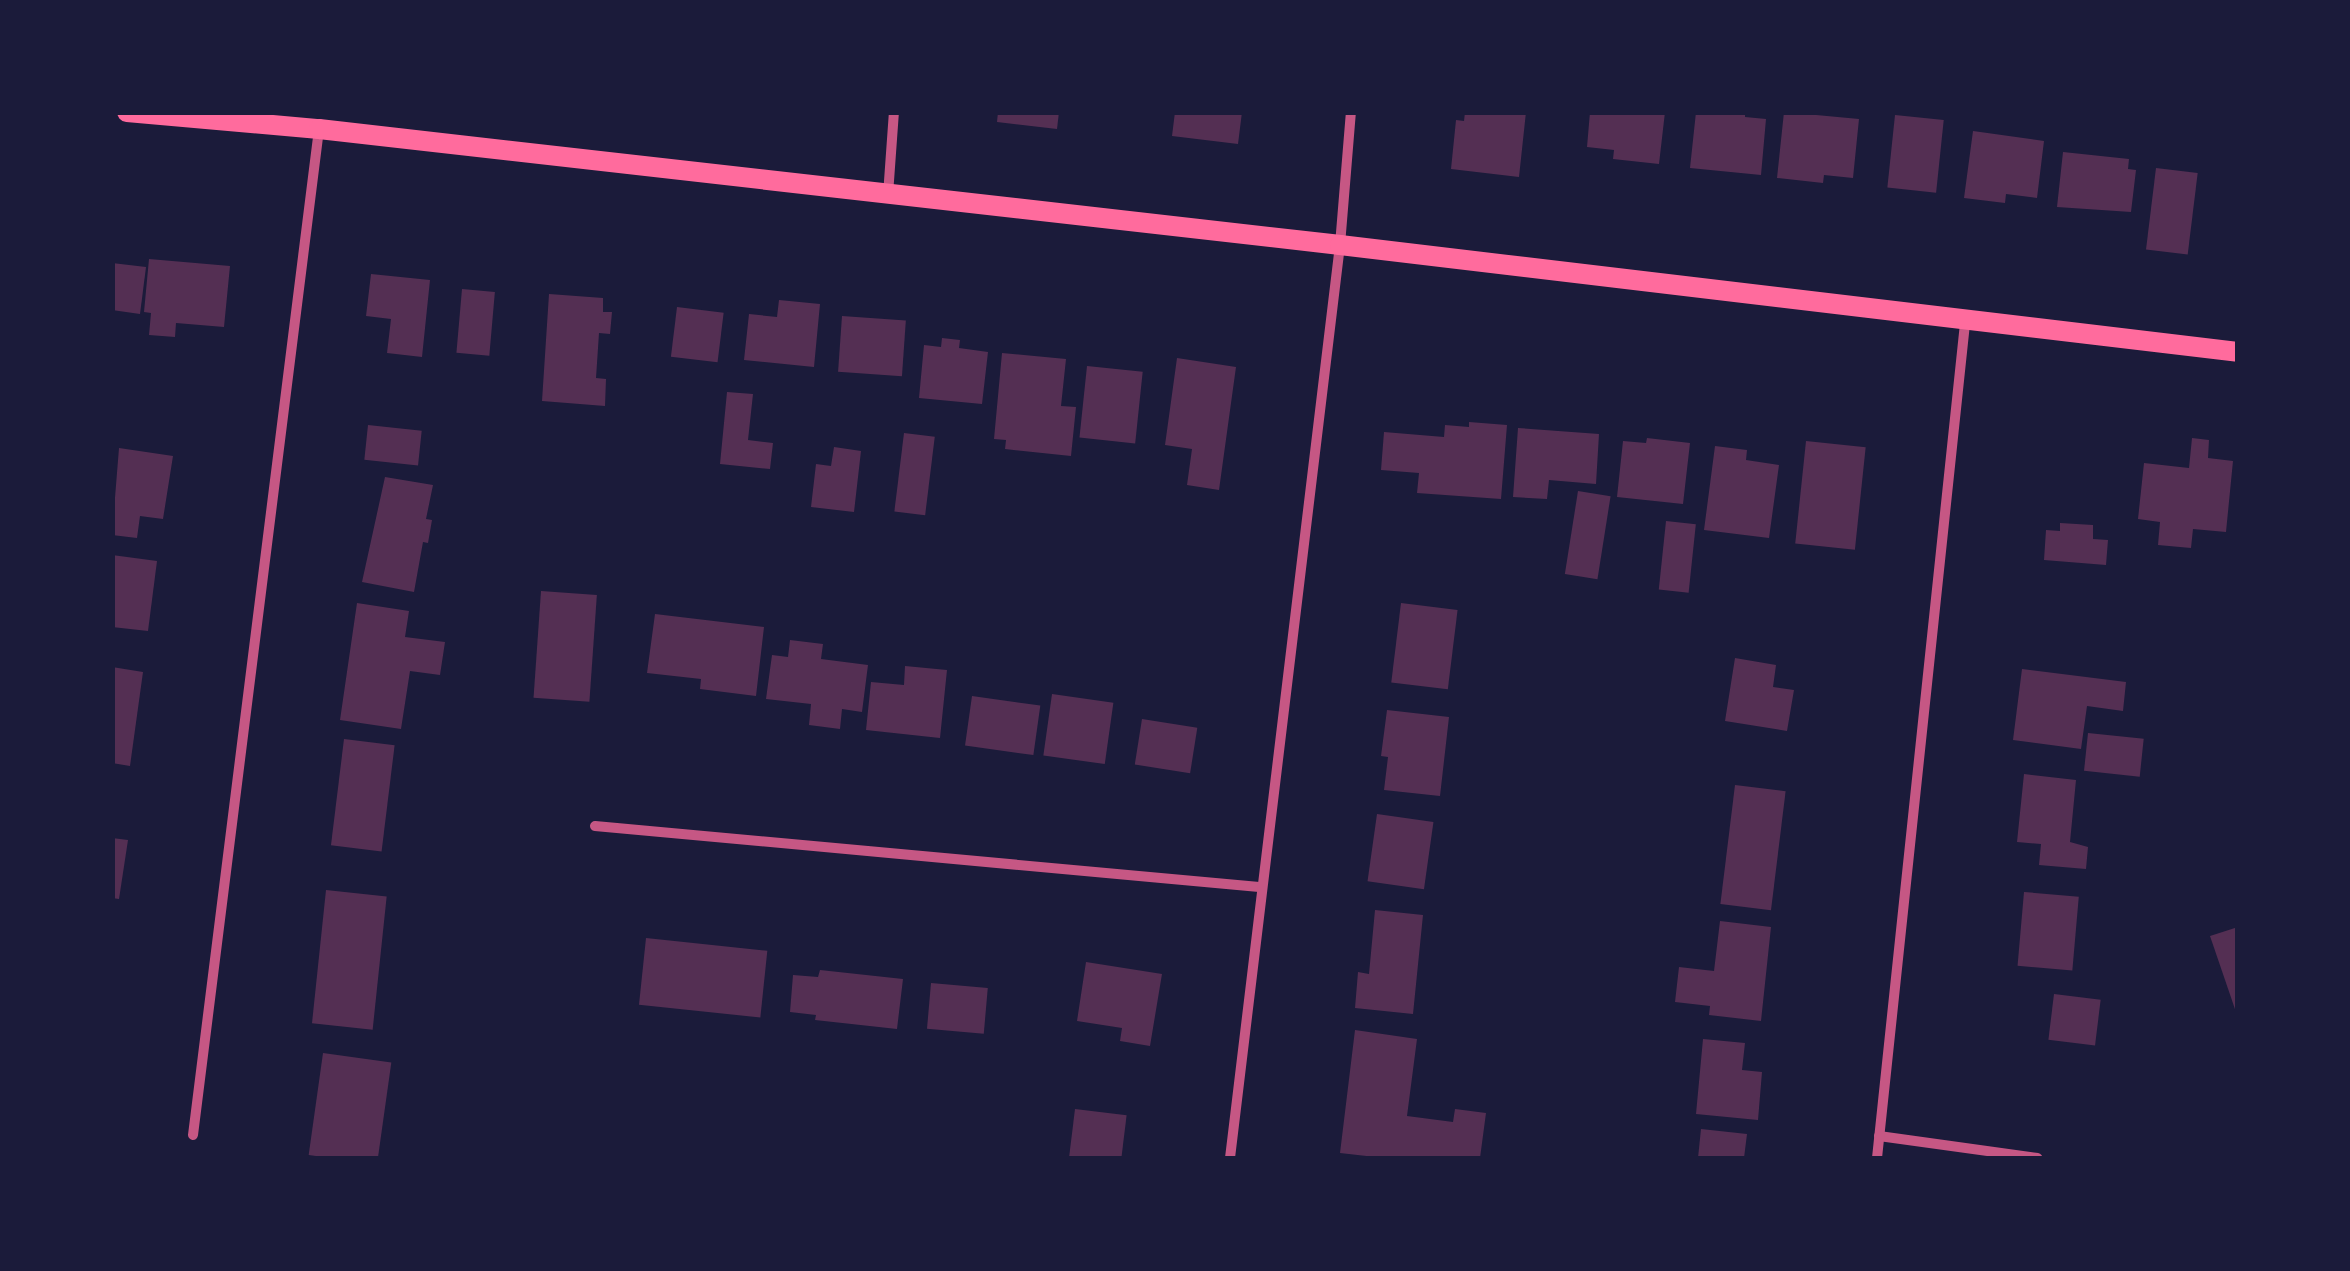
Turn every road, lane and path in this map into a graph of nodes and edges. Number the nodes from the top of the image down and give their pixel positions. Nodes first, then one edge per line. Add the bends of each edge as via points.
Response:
1 (126, 112) edge
2 (894, 112) edge
3 (1351, 112) edge
4 (319, 130) junction
5 (888, 195) junction
6 (1340, 244) junction
7 (1965, 323) junction
8 (2238, 352) edge
9 (596, 826) dead end
10 (1259, 887) junction
11 (193, 1134) dead end
12 (1879, 1136) junction
13 (1230, 1158) edge
14 (1877, 1158) edge
15 (2038, 1158) edge

1 - 4 main road
2 - 5 street
3 - 6 street
4 - 5 main road
4 - 11 street
5 - 6 main road
6 - 7 main road
6 - 10 street
7 - 8 main road
7 - 12 street
9 - 10 street
10 - 13 street
12 - 14 street
12 - 15 street

